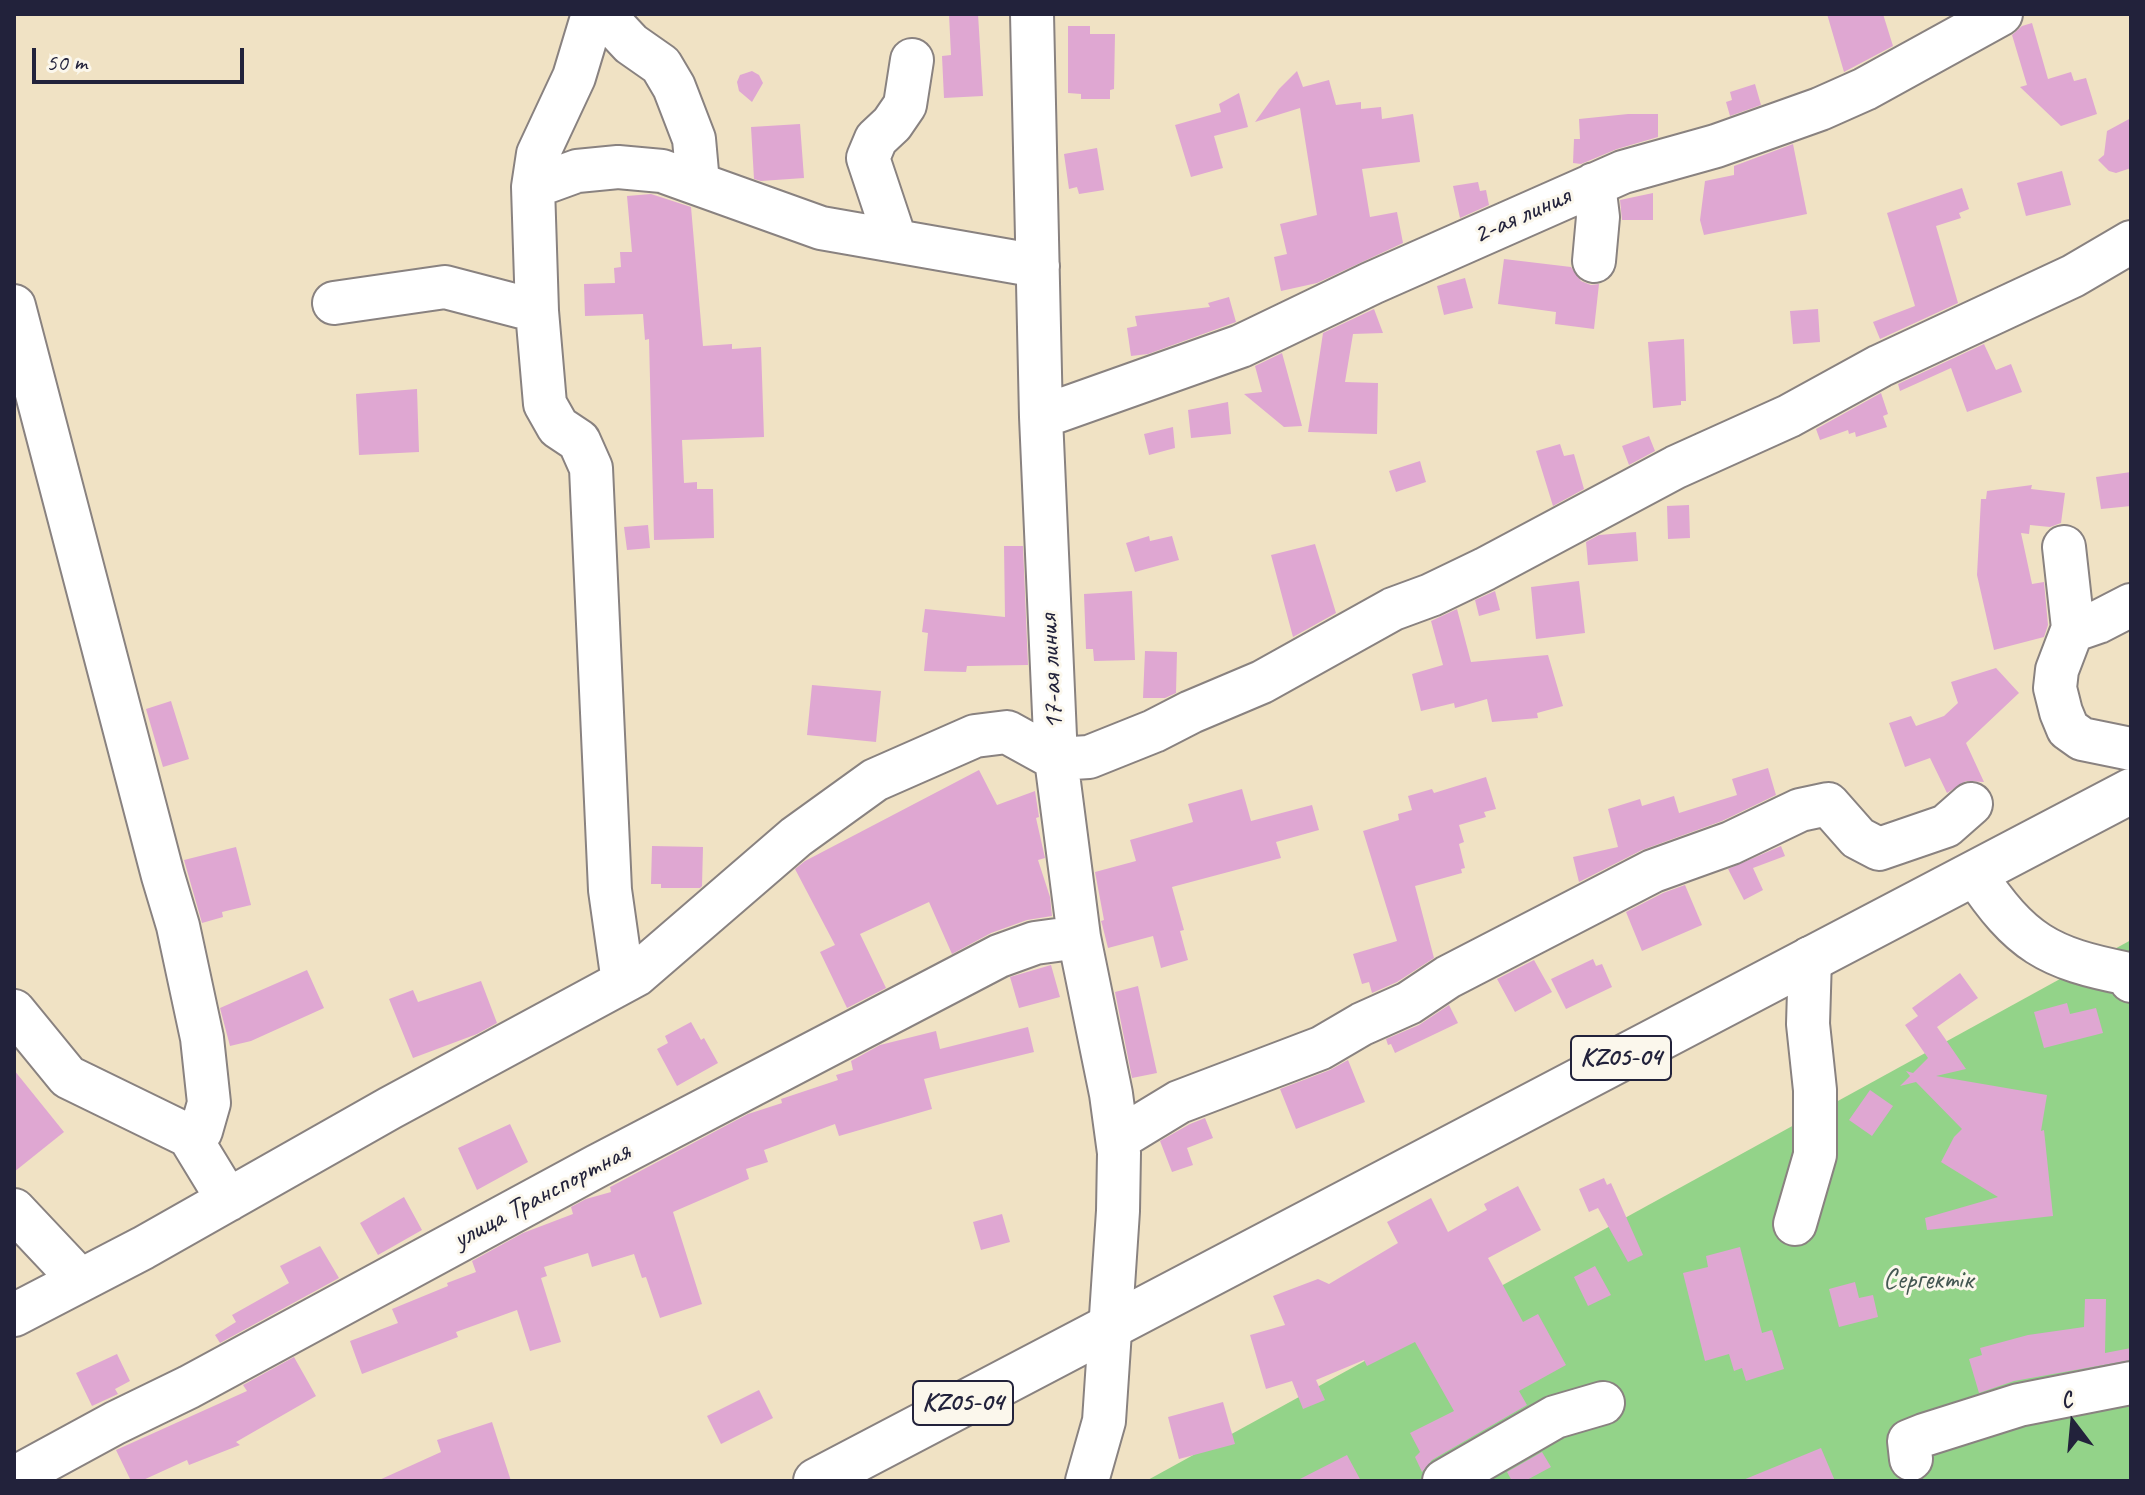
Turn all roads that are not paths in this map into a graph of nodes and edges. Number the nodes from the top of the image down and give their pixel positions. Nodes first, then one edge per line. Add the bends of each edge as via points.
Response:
1 (593, 14) edge
2 (603, 14) edge
3 (1032, 14) edge
4 (2001, 14) edge
5 (912, 60) dead end
6 (698, 183) junction
7 (1594, 184) junction
8 (533, 187) junction
9 (895, 239) junction
10 (2131, 242) edge
11 (1594, 261) dead end
12 (1038, 266) junction
13 (334, 303) dead end
14 (14, 306) edge
15 (537, 311) junction
16 (1041, 417) junction
17 (2064, 547) dead end
18 (2131, 605) edge
19 (2072, 631) junction
20 (2131, 749) edge
21 (1056, 759) junction
22 (2131, 791) edge
23 (1971, 804) dead end
24 (1974, 873) junction
25 (1079, 937) junction
26 (1810, 958) junction
27 (2130, 975) edge
28 (623, 982) junction
29 (14, 1011) edge
30 (189, 1136) junction
31 (1118, 1139) junction
32 (228, 1200) junction
33 (14, 1210) edge
34 (1795, 1224) dead end
35 (80, 1280) junction
36 (14, 1315) edge
37 (1110, 1325) junction
38 (2131, 1383) edge
39 (1603, 1403) dead end
40 (1911, 1459) dead end
41 (14, 1478) edge
42 (817, 1481) edge
43 (1087, 1481) edge
44 (1444, 1481) edge

1 - 8 street via 574,77 538,154
2 - 6 street via 631,44 661,65 674,87 694,139
3 - 12 street, 17-ая линия
4 - 7 street, 2-ая линия via 1820,109
5 - 9 street via 905,105 876,139 868,158
6 - 8 street via 662,171 618,167 577,171
6 - 9 street via 821,228
7 - 11 street
7 - 16 street, 2-ая линия via 1241,346
8 - 15 street
9 - 12 street
10 - 21 street via 2060,283 1676,467 1485,569 1393,609 1262,682 1089,757
12 - 16 street, 17-ая линия
13 - 15 street via 445,287
14 - 30 street via 178,926 202,1038 209,1103 201,1131
15 - 28 street via 545,404 558,427 579,441 591,468 610,890
16 - 21 street, 17-ая линия
17 - 19 street
18 - 19 street
19 - 20 street via 2055,688 2068,729 2082,739
21 - 25 street, 17-ая линия
21 - 28 street via 1007,732 975,736 875,780 796,837
22 - 24 main road, KZ05-04
23 - 31 street via 1946,826 1879,849 1858,838 1828,804 1800,810 1731,843 1653,871 1321,1048 1179,1102
24 - 26 main road, KZ05-04
24 - 27 street via 2000,912 2035,943 2084,965
25 - 31 street, 17-ая линия
25 - 41 street, улица Транспортная via 1035,943 999,956
26 - 34 street via 1815,1155
26 - 37 main road, KZ05-04
28 - 32 street
29 - 30 street via 68,1077
30 - 32 street
31 - 37 street, 17-ая линия
32 - 35 street
33 - 35 street
35 - 36 street
37 - 42 main road, KZ05-04
37 - 43 street, 17-ая линия via 1104,1421
38 - 40 street via 2019,1405 1924,1435 1909,1441
39 - 44 street via 1555,1417

